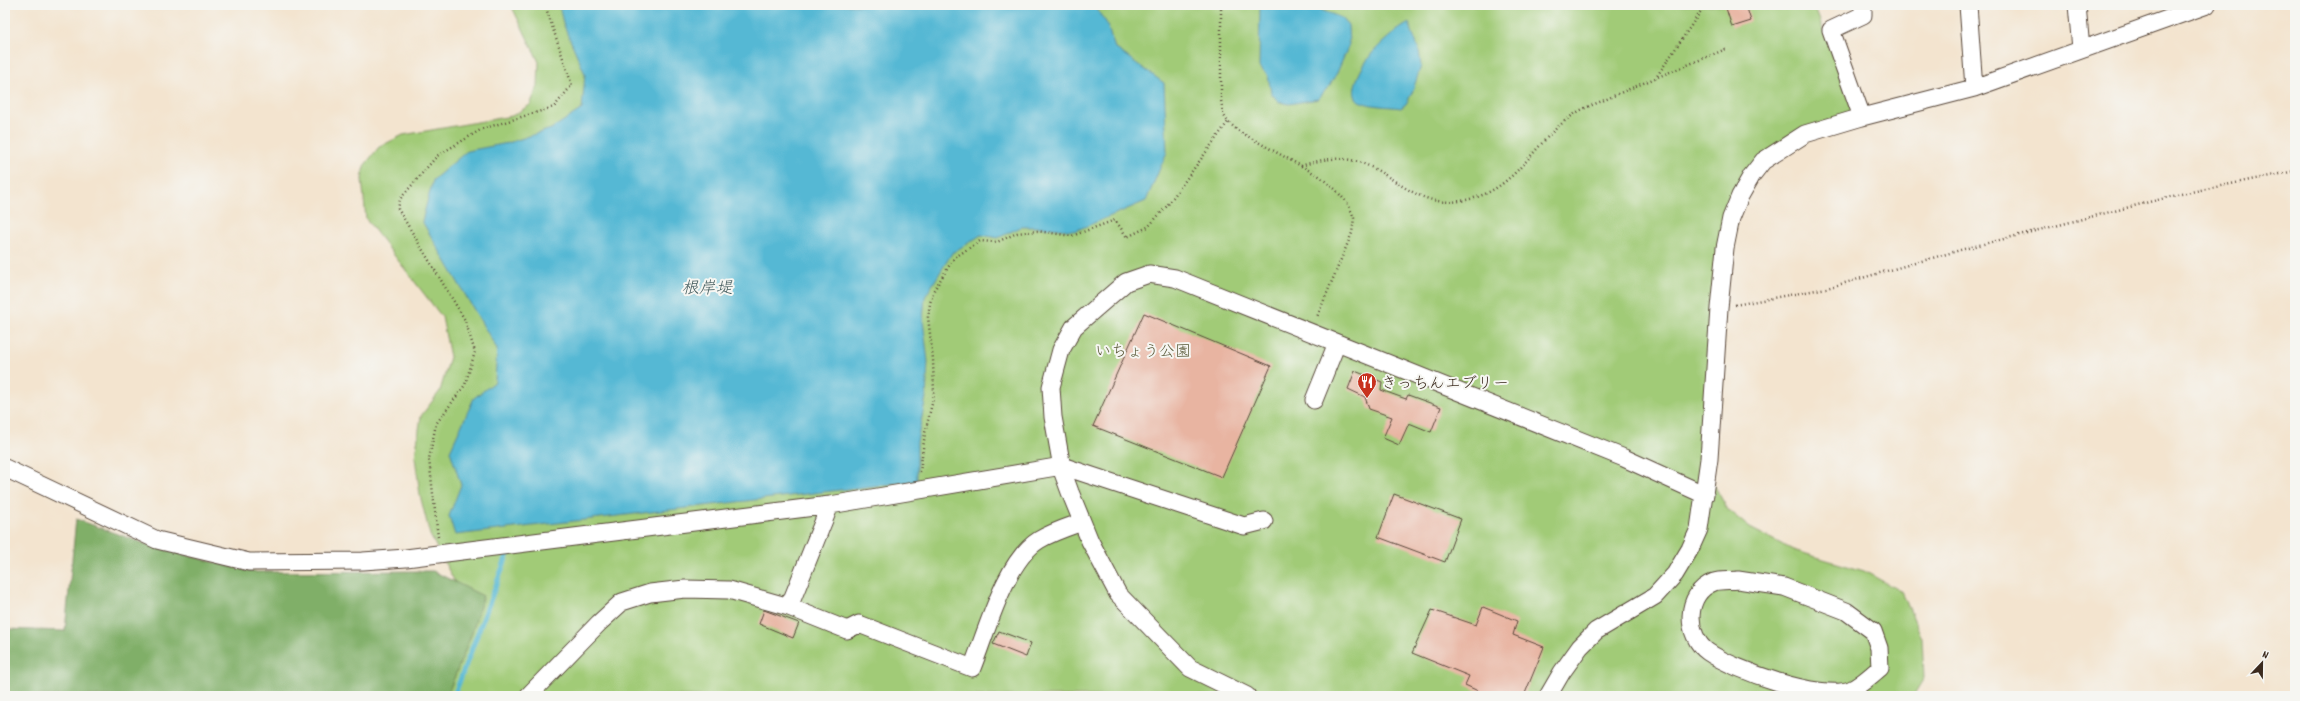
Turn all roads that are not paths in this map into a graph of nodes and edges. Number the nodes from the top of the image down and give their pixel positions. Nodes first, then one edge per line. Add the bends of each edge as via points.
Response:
1 (1863, 5) edge
2 (1968, 5) edge
3 (2077, 5) edge
4 (2207, 5) edge
5 (2081, 49) junction
6 (1974, 88) junction
7 (1862, 117) junction
8 (1337, 343) junction
9 (1314, 400) dead end
10 (1062, 466) junction
11 (5, 468) edge
12 (1705, 495) junction
13 (830, 505) junction
14 (1264, 521) dead end
15 (1082, 522) junction
16 (790, 607) junction
17 (1691, 629) joint
18 (528, 696) edge
19 (1247, 696) edge
20 (1548, 696) edge

1 - 7 street via 1863,15 1831,30
2 - 6 street
3 - 5 street
4 - 5 street
5 - 6 street
6 - 7 street
7 - 12 street via 1805,134 1763,161 1752,175 1731,218 1719,308
8 - 9 street
8 - 10 street via 1175,278 1149,274 1126,282 1074,327 1061,350 1051,387 1053,417
8 - 12 street via 1624,458
10 - 13 street
10 - 14 street via 1244,526
10 - 15 street
11 - 13 street via 157,540 249,562 406,558
12 - 20 street via 1699,529 1675,574 1655,596 1596,631 1580,647
13 - 16 street
15 - 16 street via 1039,540 1024,553 1011,570 972,668 859,624 847,630
15 - 19 street via 1118,594 1190,668
16 - 18 street via 729,590 684,589 657,592 622,602
17 - 17 street via 1691,608 1697,594 1713,582 1738,580 1784,587 1846,611 1873,631 1879,648 1880,668 1850,690 1826,692 1764,679 1708,652

